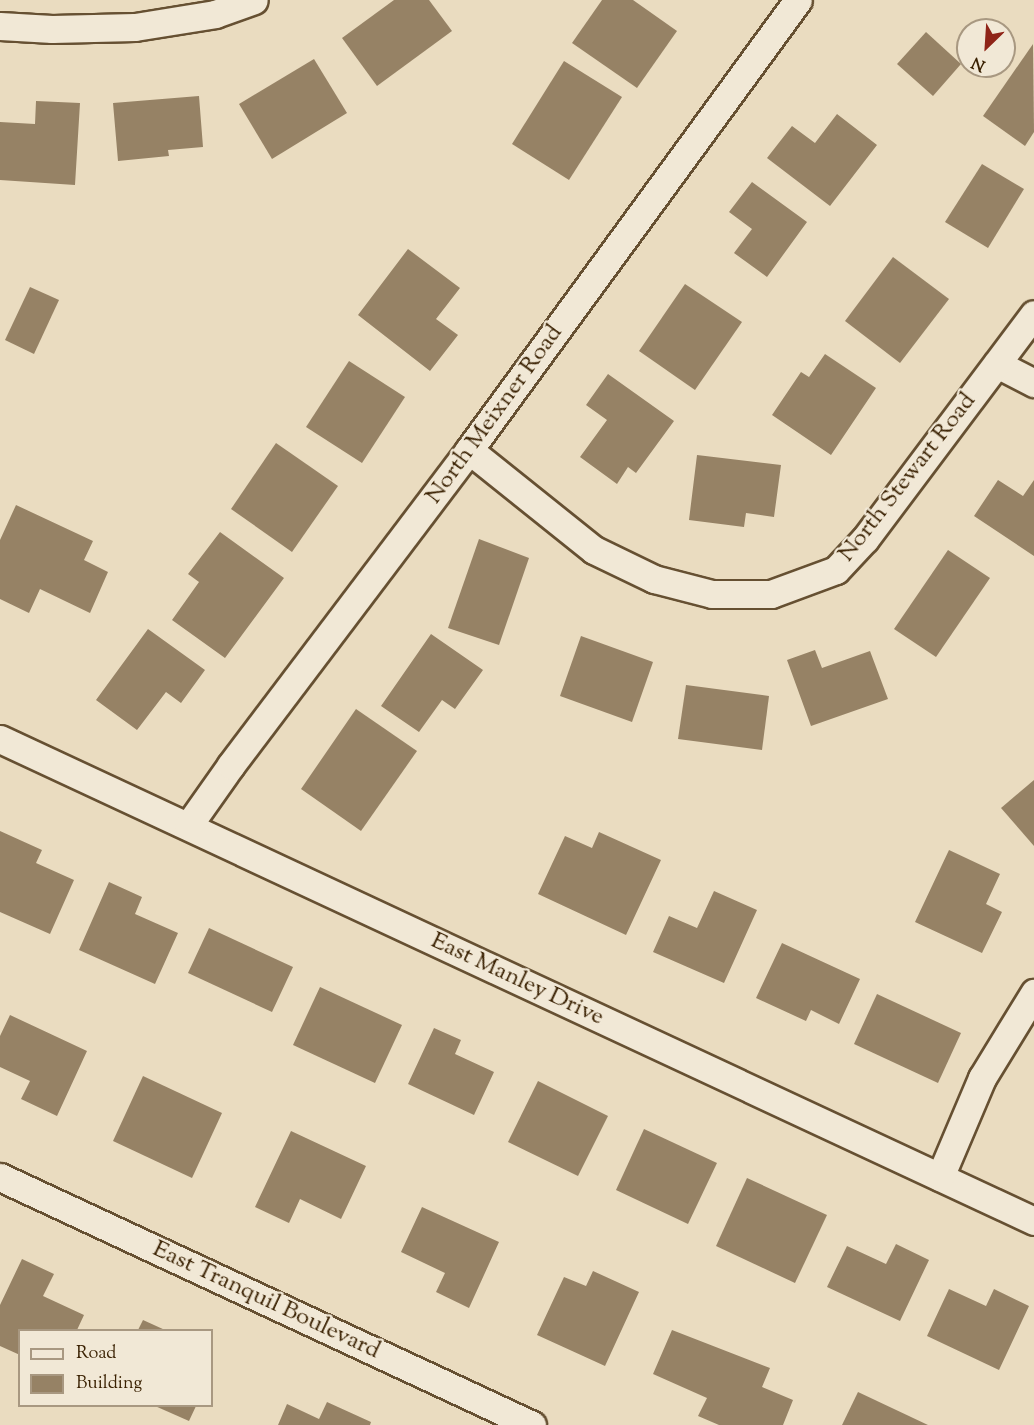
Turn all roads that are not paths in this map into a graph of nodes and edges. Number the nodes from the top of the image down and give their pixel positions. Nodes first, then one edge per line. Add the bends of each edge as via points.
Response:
1 (254, 0) edge
2 (798, 0) edge
3 (0, 26) edge
4 (1034, 314) edge
5 (997, 364) junction
6 (1034, 383) edge
7 (469, 450) junction
8 (0, 740) edge
9 (188, 826) junction
10 (1034, 993) edge
11 (0, 1177) edge
12 (940, 1177) junction
13 (1034, 1221) edge
14 (532, 1425) edge

1 - 3 street via 215,14 135,27
2 - 7 street, North Meixner Road
4 - 5 street, North Stewart Road
5 - 6 street
5 - 7 street, North Stewart Road via 865,539 836,570 771,594 712,594 654,579 594,550
7 - 9 street, North Meixner Road
8 - 9 street, East Manley Drive
9 - 12 street, East Manley Drive
10 - 12 street via 982,1078
11 - 14 street, East Tranquil Boulevard
12 - 13 street, East Manley Drive

